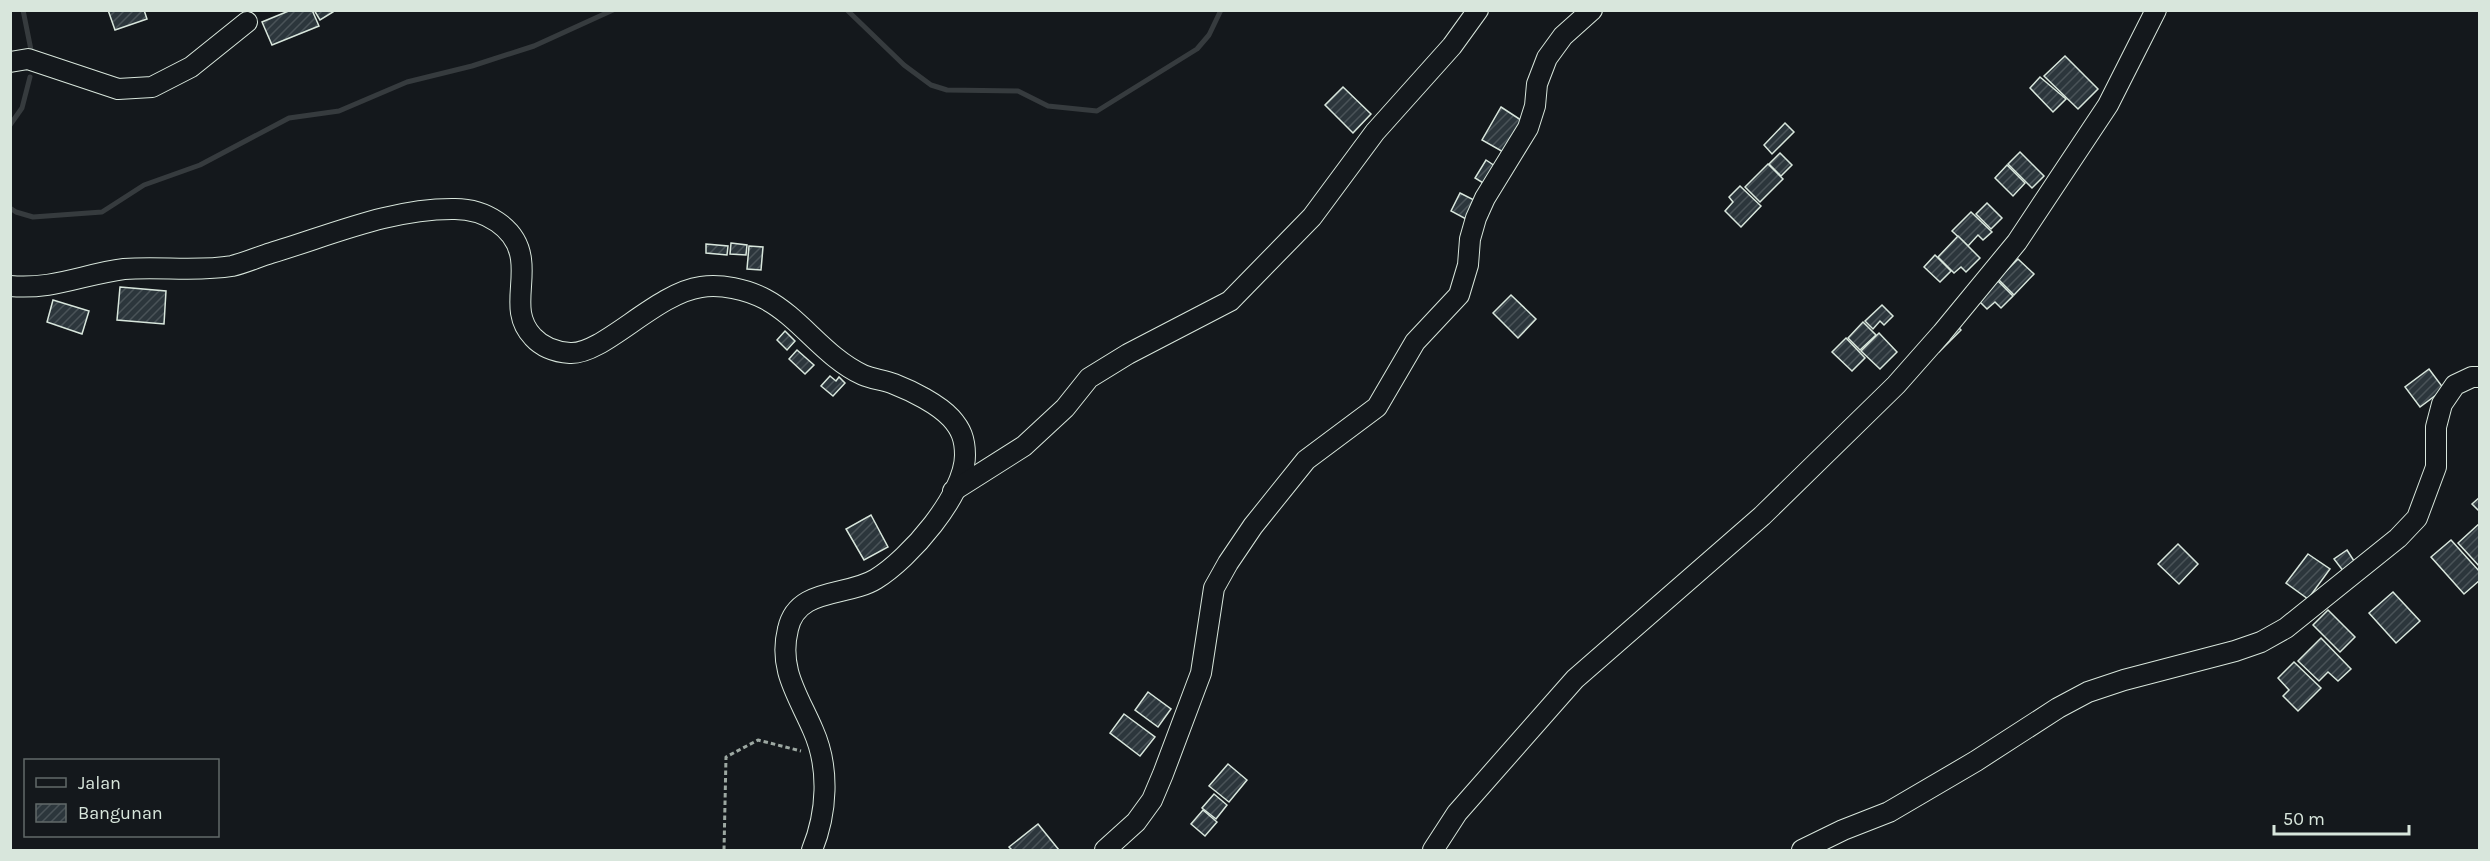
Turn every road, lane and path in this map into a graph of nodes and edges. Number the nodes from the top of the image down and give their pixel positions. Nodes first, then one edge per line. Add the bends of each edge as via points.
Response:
1 (1478, 10) edge
2 (1592, 10) edge
3 (2156, 10) edge
4 (247, 22) dead end
5 (10, 62) edge
6 (10, 286) edge
7 (2480, 377) edge
8 (953, 491) junction
9 (826, 779) junction
10 (724, 850) edge
11 (812, 850) edge
12 (1105, 850) edge
13 (1433, 850) edge
14 (1802, 850) edge

1 - 8 street via 1452,46 1375,132 1312,217 1230,301 1089,378 1065,408 1024,446
2 - 12 street via 1563,36 1547,58 1528,128 1476,218 1459,295 1416,342 1377,407 1306,460 1228,563 1215,588 1201,672 1152,800 1136,822
3 - 13 street via 2108,105 2017,242 1942,333 1896,385 1762,516 1575,679 1457,813
4 - 5 street via 191,67 152,87 118,90 28,59
6 - 8 street via 61,285 122,269 230,266 409,210 460,208 492,218 516,243 521,260 522,323 543,347 580,353 654,305 698,287 730,287 766,299 825,351 863,375 897,385 948,415 964,435 965,460
7 - 14 street via 2455,386 2442,404 2436,427 2436,467 2417,518 2398,538 2286,628 2235,651 2088,692 1889,812
8 - 9 street via 908,555 873,582 807,600 789,622 784,653 791,684 816,735
9 - 10 path via 801,751 758,740 726,757
9 - 11 street via 820,830

